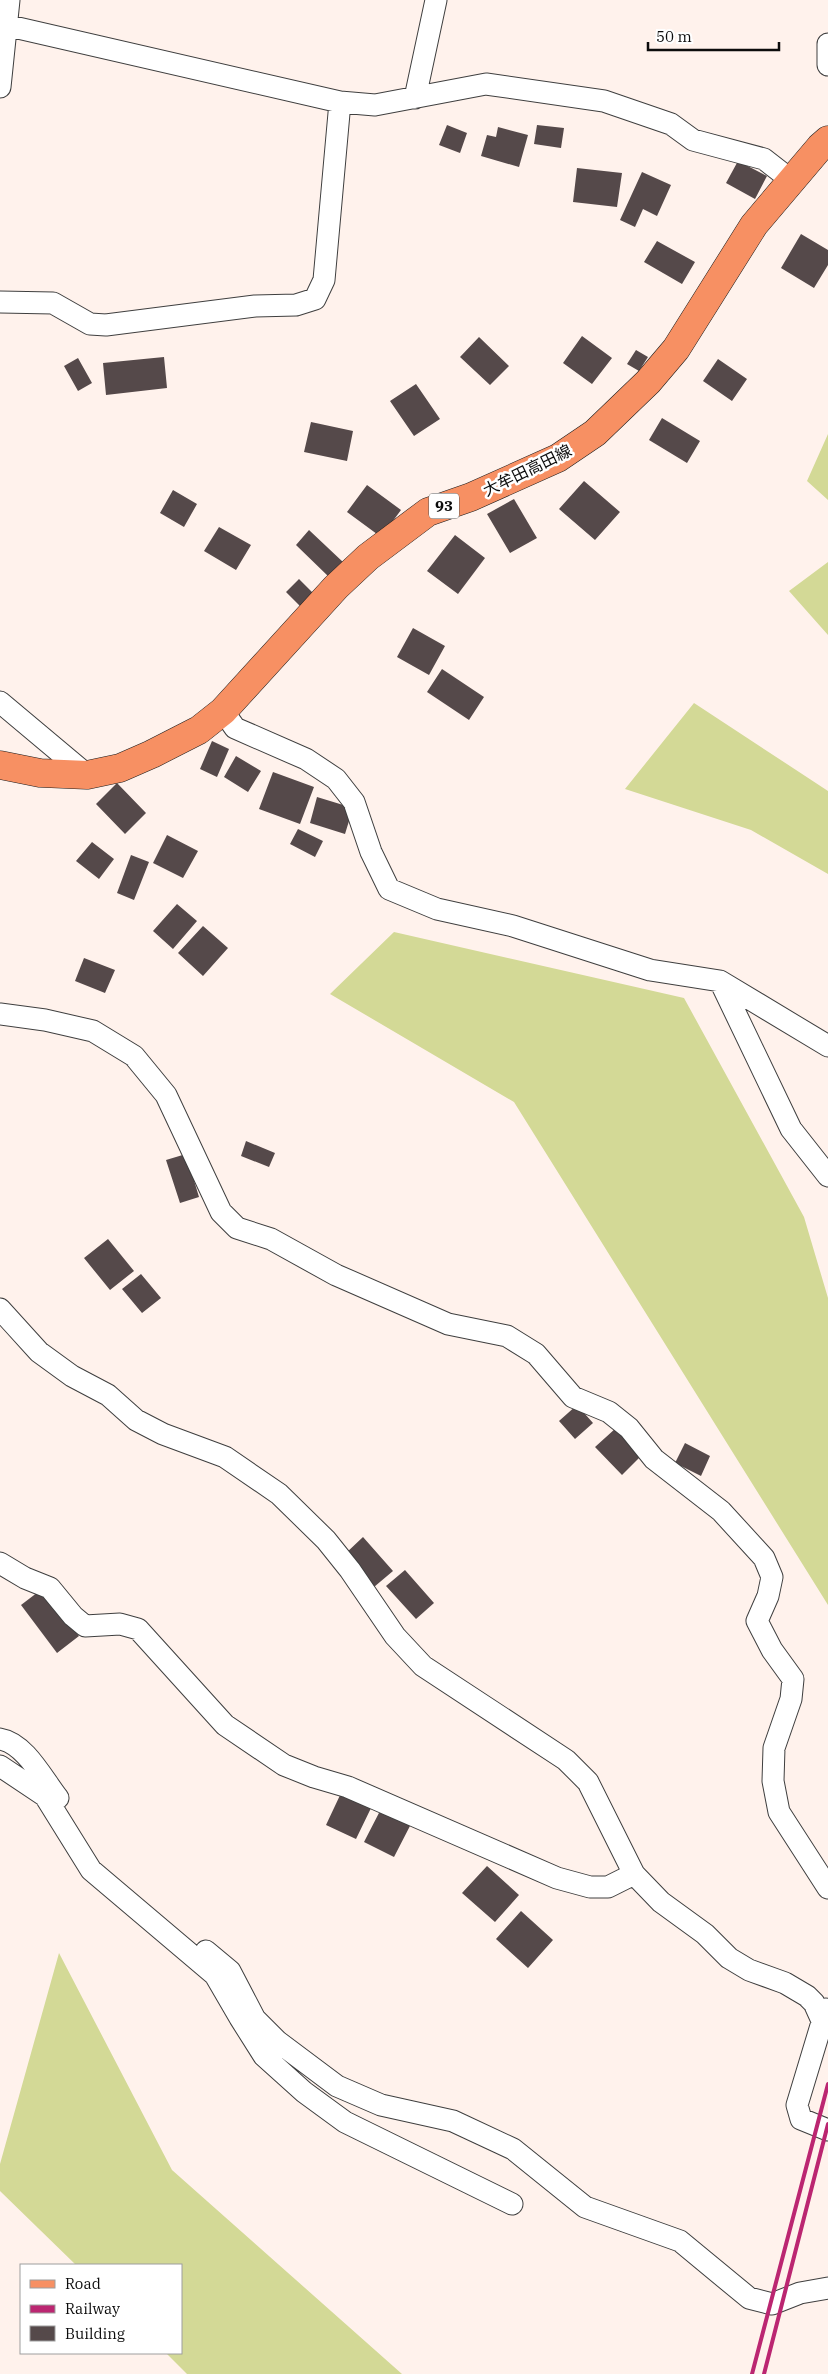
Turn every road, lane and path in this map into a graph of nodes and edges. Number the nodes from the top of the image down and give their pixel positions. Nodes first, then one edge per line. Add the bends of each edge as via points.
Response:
1 (9, 0) edge
2 (436, 0) edge
3 (6, 25) junction
4 (828, 44) edge
5 (828, 65) edge
6 (0, 87) edge
7 (415, 98) junction
8 (340, 102) junction
9 (828, 140) edge
10 (791, 180) junction
11 (0, 302) edge
12 (0, 702) edge
13 (223, 711) junction
14 (0, 765) edge
15 (87, 775) junction
16 (720, 980) junction
17 (0, 1014) edge
18 (828, 1046) edge
19 (828, 1176) edge
20 (0, 1309) edge
21 (0, 1563) edge
22 (0, 1739) edge
23 (0, 1766) edge
24 (634, 1874) junction
25 (828, 1888) edge
26 (828, 1999) edge
27 (247, 2018) junction
28 (823, 2024) junction
29 (828, 2130) edge
30 (512, 2204) dead end
31 (828, 2288) edge

1 - 3 street
2 - 7 street
3 - 6 street
3 - 8 street
4 - 5 street
7 - 8 street via 375,105
7 - 10 street via 486,84 604,101 671,124 693,140 764,159
8 - 11 street via 324,280 315,299 296,305 255,306 106,325 90,324 53,303
9 - 10 main road, 大牟田高田線 / 93
10 - 13 main road, 大牟田高田線 / 93 via 754,225 676,349 596,433 558,458 421,517 368,557 336,587
12 - 15 street
13 - 15 main road, 大牟田高田線 / 93 via 199,730 152,754 120,768
13 - 16 street via 235,728 306,759 336,779 354,802 390,889 437,909 513,926 650,970
14 - 15 main road, 大牟田高田線 / 93 via 40,773
16 - 18 street
16 - 19 street via 791,1129
17 - 25 street via 93,1031 134,1056 166,1095 221,1212 237,1228 271,1239 336,1275 448,1324 507,1336 536,1354 573,1396 609,1412 629,1428 654,1459 721,1511 764,1558 772,1577 757,1621 772,1650 793,1679 791,1699 774,1748 773,1781 779,1812
20 - 24 street via 39,1352 72,1376 108,1395 136,1420 163,1434 225,1457 279,1494 326,1540 395,1636 423,1666 566,1760 588,1782
21 - 24 street via 50,1588 85,1626 120,1624 138,1629 224,1725 284,1765 348,1787 557,1878 590,1887 608,1887
22 - 27 street via 9,1740 26,1756 78,1825 101,1862 230,1970
23 - 27 street via 46,1796 91,1870 215,1975
24 - 28 street via 661,1902 705,1934 729,1958 807,1996 814,2003
26 - 28 street
27 - 30 street via 264,2056 304,2092 345,2122
27 - 31 street via 337,2086 381,2105 454,2122 513,2149 585,2207 680,2241 748,2298 772,2304 800,2293
28 - 29 street via 797,2105 801,2119

